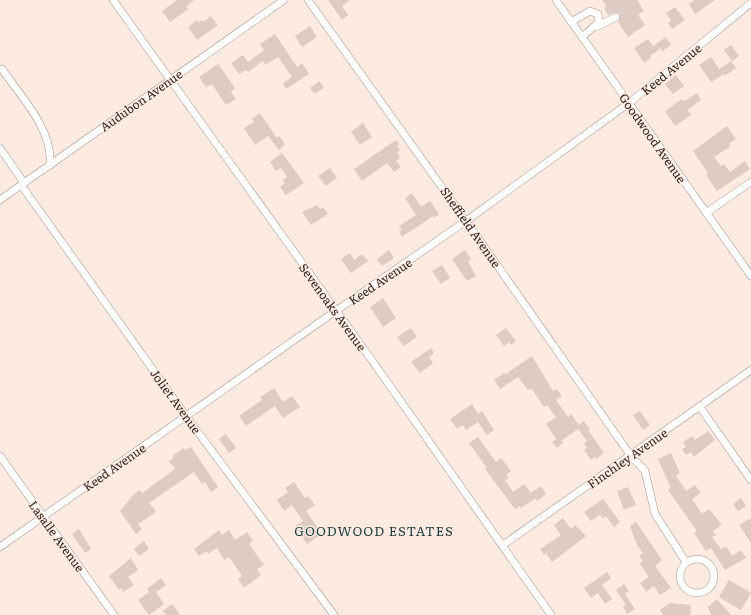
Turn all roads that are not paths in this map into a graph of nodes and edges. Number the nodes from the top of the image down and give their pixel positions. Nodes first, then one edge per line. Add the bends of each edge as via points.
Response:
1 (113, 0) edge
2 (284, 0) edge
3 (308, 0) edge
4 (556, 0) edge
5 (751, 3) edge
6 (616, 17) dead end
7 (571, 22) junction
8 (595, 27) junction
9 (582, 37) junction
10 (2, 69) dead end
11 (170, 79) junction
12 (629, 103) junction
13 (0, 148) edge
14 (50, 165) junction
15 (751, 182) edge
16 (23, 184) junction
17 (0, 200) edge
18 (706, 213) junction
19 (466, 221) junction
20 (751, 276) edge
21 (336, 311) junction
22 (751, 370) edge
23 (700, 407) junction
24 (186, 416) junction
25 (0, 456) edge
26 (631, 456) junction
27 (751, 480) edge
28 (43, 517) junction
29 (503, 545) junction
30 (0, 547) edge
31 (686, 562) junction
32 (114, 615) edge
33 (334, 615) edge
34 (551, 615) edge

1 - 11 street, Sevenoaks Avenue
2 - 11 street, Audubon Avenue
3 - 19 street, Sheffield Avenue
4 - 7 street, Goodwood Avenue
5 - 12 street, Keed Avenue
6 - 8 street
7 - 8 street via 590,10 599,18
7 - 9 street, Goodwood Avenue
8 - 9 street
9 - 12 street, Goodwood Avenue
10 - 14 street via 42,127 50,154
11 - 14 street, Audubon Avenue
11 - 21 street, Sevenoaks Avenue
12 - 18 street, Goodwood Avenue
12 - 19 street, Keed Avenue
13 - 16 street, Joliet Avenue
14 - 16 street, Audubon Avenue
15 - 18 street
16 - 17 street, Audubon Avenue
16 - 24 street, Joliet Avenue
18 - 20 street, Goodwood Avenue
19 - 21 street, Keed Avenue
19 - 26 street, Sheffield Avenue
21 - 24 street, Keed Avenue
21 - 29 street, Sevenoaks Avenue
22 - 23 street, Finchley Avenue
23 - 26 street, Finchley Avenue
23 - 27 street
24 - 28 street, Keed Avenue
24 - 33 street, Joliet Avenue
25 - 28 street, Lasalle Avenue
26 - 29 street, Finchley Avenue
26 - 31 street, Sheffield Avenue via 645,471 655,514
28 - 30 street, Keed Avenue
28 - 32 street, Lasalle Avenue
29 - 34 street, Sevenoaks Avenue
31 - 31 street via 701,559 708,563 714,577 707,590 700,594 685,590 679,576

